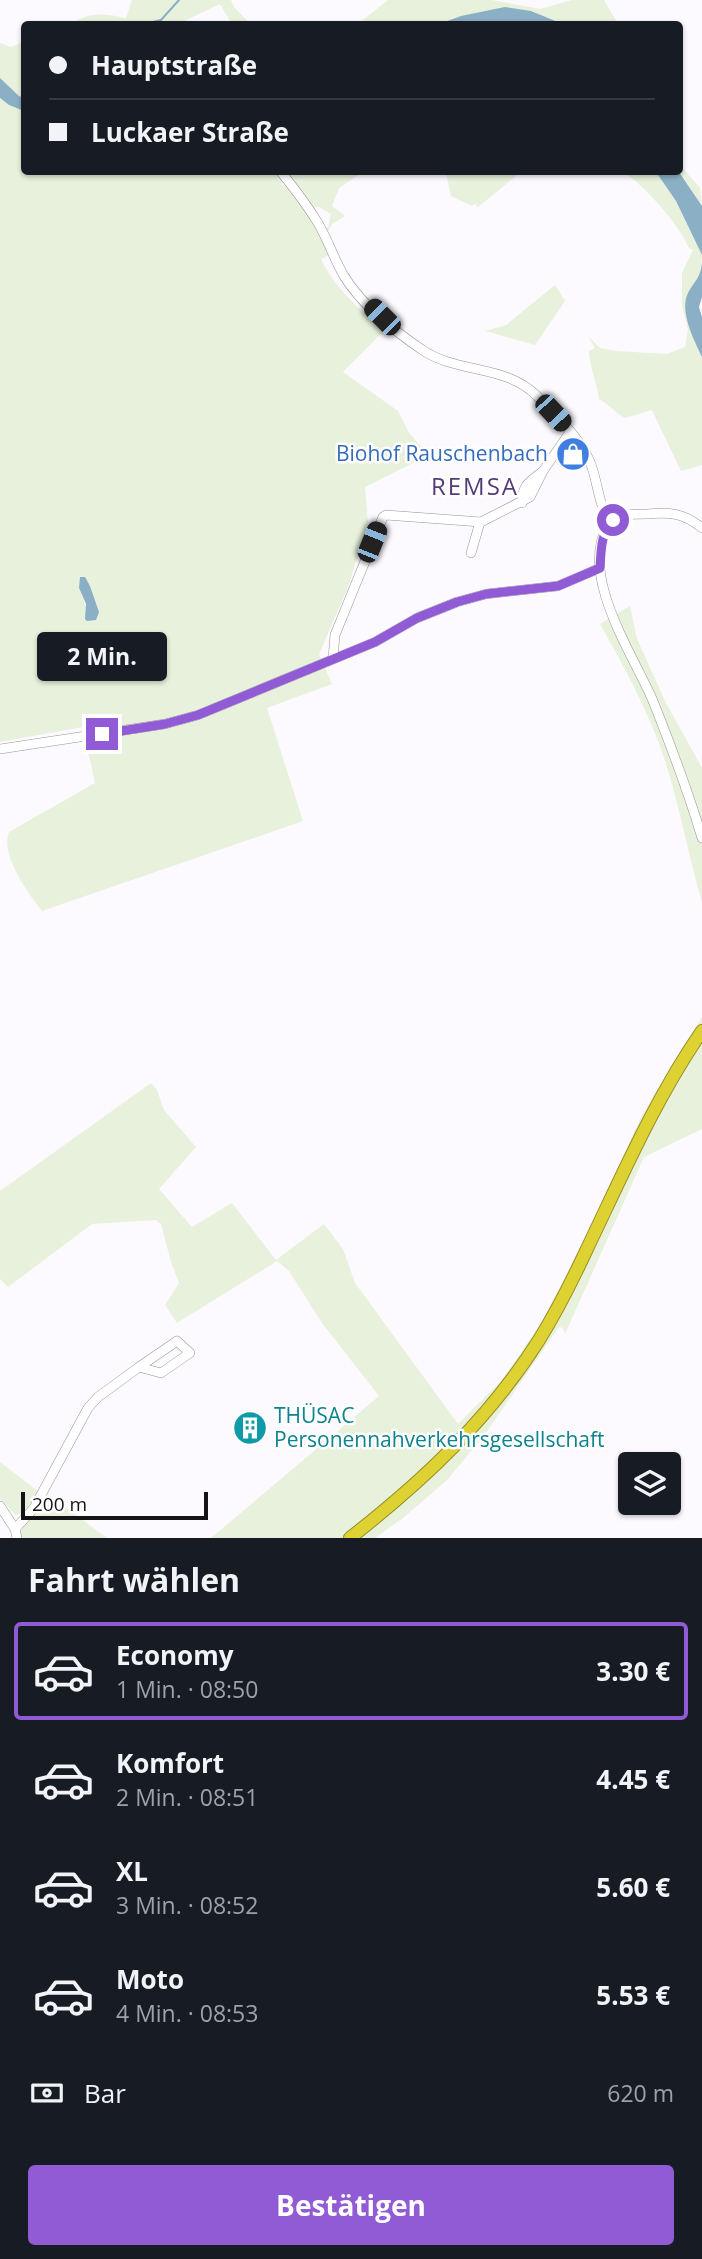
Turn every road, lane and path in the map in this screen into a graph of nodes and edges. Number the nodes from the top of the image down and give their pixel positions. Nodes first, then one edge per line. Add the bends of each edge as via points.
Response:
1 (283, 175) edge
2 (570, 432) junction
3 (480, 522) junction
4 (610, 522) junction
5 (702, 528) edge
6 (471, 553) dead end
7 (600, 568) junction
8 (329, 660) junction
9 (0, 749) edge
10 (702, 838) edge
11 (702, 1031) edge
12 (139, 1367) junction
13 (0, 1506) edge
14 (16, 1533) edge
15 (351, 1538) edge

1 - 2 street via 317,222 345,277 392,327 439,360 523,383
2 - 3 street via 543,471 524,486 522,503
2 - 4 street via 590,460
3 - 6 street
3 - 8 street via 383,517
4 - 5 street via 675,512
4 - 7 street
7 - 8 street via 558,586 457,602
7 - 10 street via 610,612 649,693
8 - 9 street via 165,724
11 - 15 highway via 652,1115 563,1299 518,1371 431,1471
12 - 12 street via 177,1341 190,1353 161,1373
12 - 14 street via 88,1408
13 - 14 street

